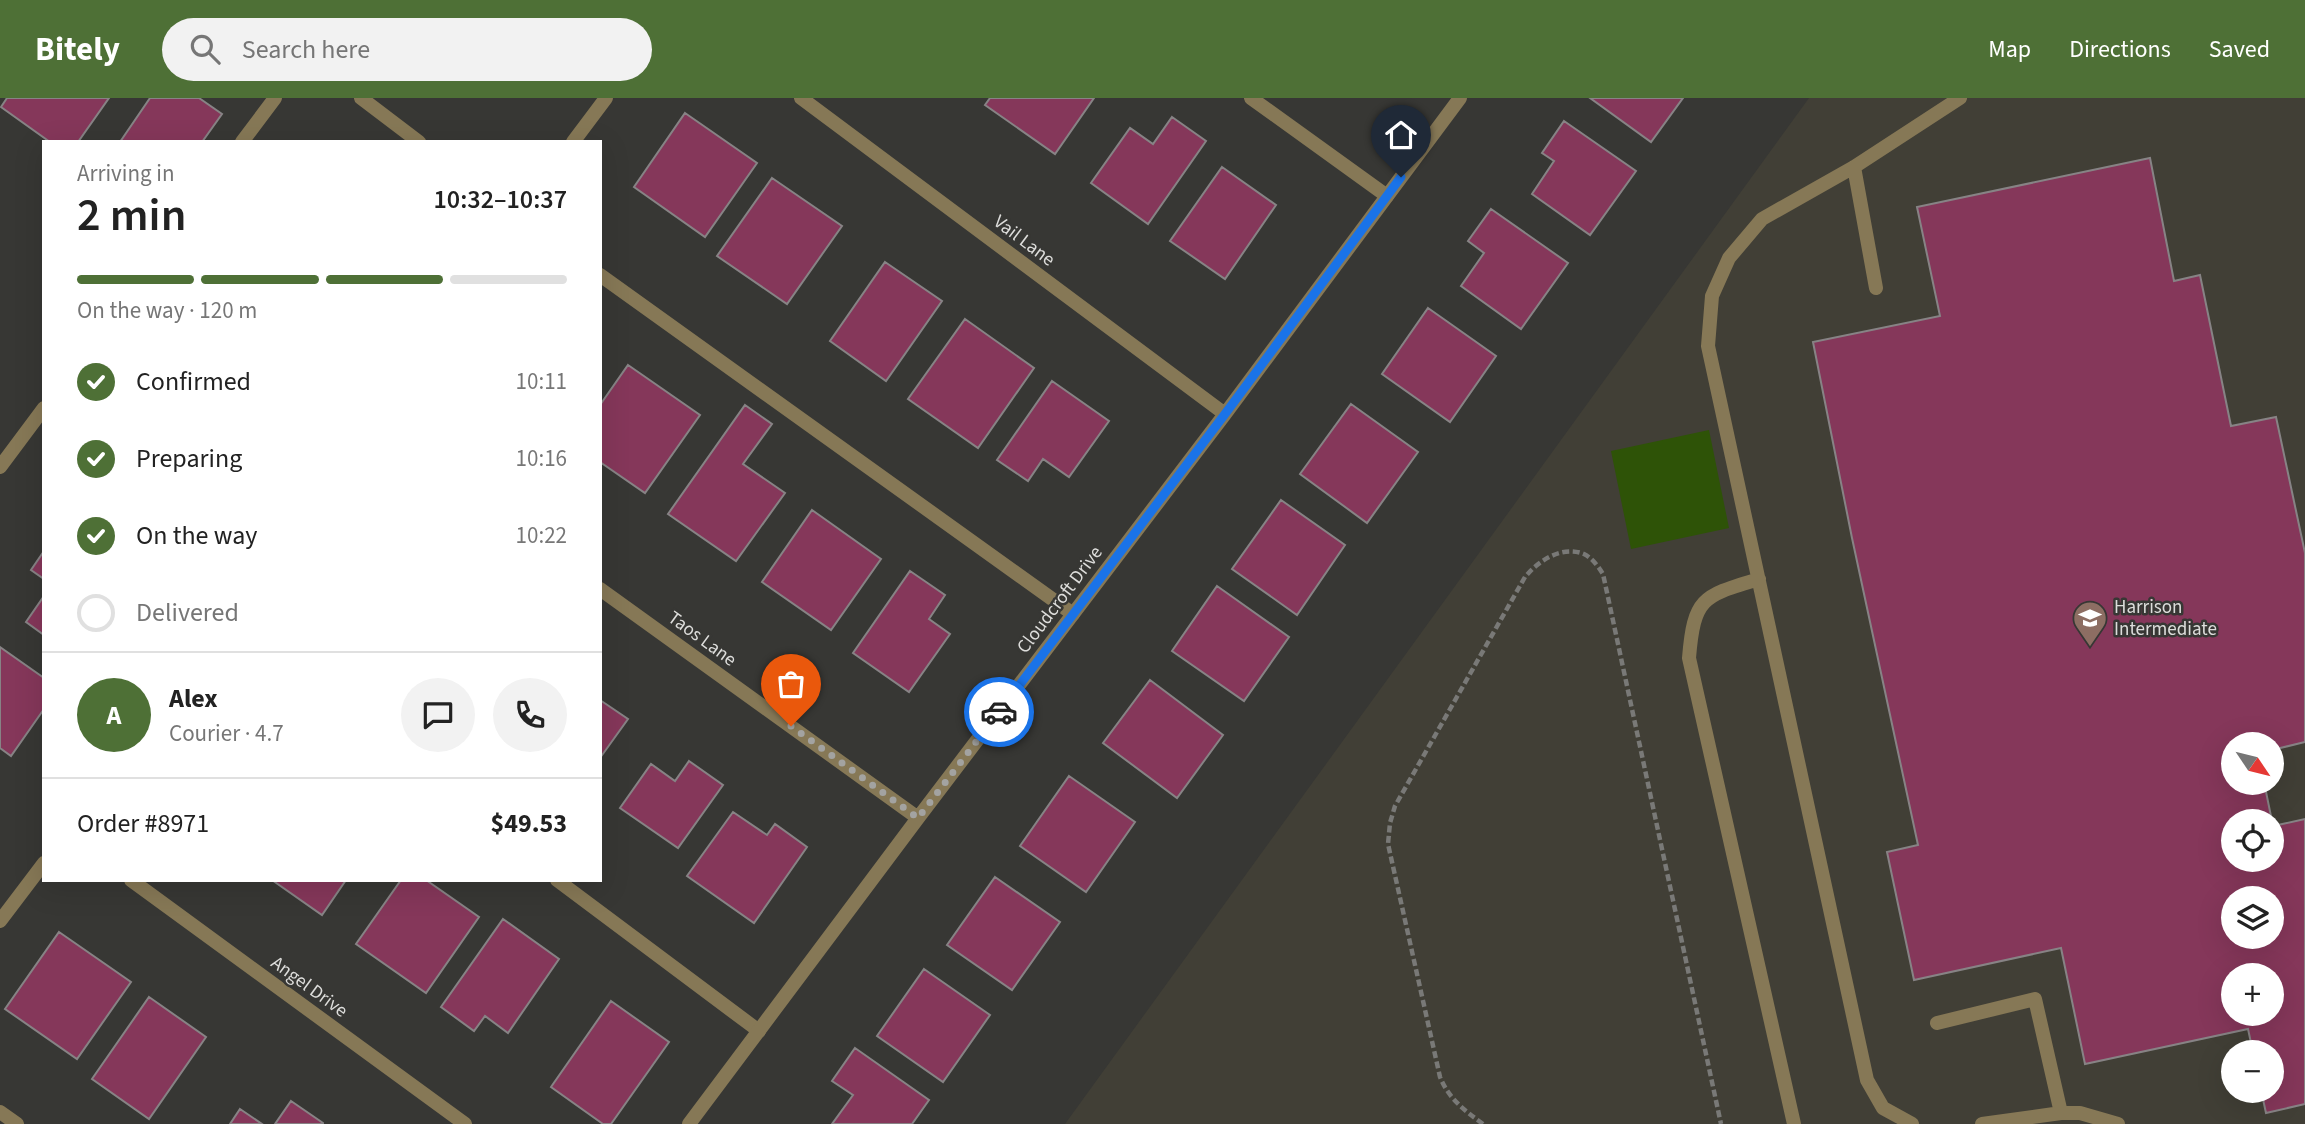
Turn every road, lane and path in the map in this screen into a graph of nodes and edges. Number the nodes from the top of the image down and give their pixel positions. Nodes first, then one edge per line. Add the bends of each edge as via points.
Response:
1 (275, 98) edge
2 (361, 98) edge
3 (606, 98) edge
4 (801, 98) edge
5 (1251, 98) edge
6 (1460, 98) edge
7 (1960, 98) edge
8 (244, 140) edge
9 (416, 140) edge
10 (574, 140) edge
11 (1854, 167) junction
12 (1387, 196) junction
13 (602, 276) edge
14 (1876, 288) dead end
15 (42, 411) edge
16 (1225, 414) junction
17 (0, 467) edge
18 (1759, 579) junction
19 (602, 590) edge
20 (1073, 614) junction
21 (918, 818) junction
22 (42, 866) edge
23 (134, 882) edge
24 (560, 882) edge
25 (0, 921) edge
26 (1937, 1023) dead end
27 (759, 1031) junction
28 (0, 1112) edge
29 (2061, 1113) junction
30 (17, 1124) edge
31 (465, 1124) edge
32 (689, 1124) edge
33 (1483, 1124) edge
34 (1721, 1124) edge
35 (1794, 1124) edge
36 (1912, 1124) edge
37 (1982, 1124) edge
38 (2118, 1124) edge

1 - 8 street
2 - 9 street
3 - 10 street
4 - 16 street, Vail Lane
5 - 12 street
6 - 12 street, Cloudcroft Drive
7 - 11 street
11 - 14 street
11 - 18 street via 1762,219 1729,258 1713,296 1708,346
12 - 16 street, Cloudcroft Drive
13 - 20 street
15 - 17 street
16 - 20 street, Cloudcroft Drive
18 - 35 street via 1720,591 1701,604 1691,628 1689,658
18 - 36 street via 1867,1080 1883,1108
19 - 21 street, Taos Lane
20 - 21 street, Cloudcroft Drive
21 - 27 street, Cloudcroft Drive
22 - 25 street
23 - 31 street, Angel Drive
24 - 27 street
26 - 29 street via 2035,999
27 - 32 street, Cloudcroft Drive
28 - 30 street
29 - 37 street
29 - 38 street via 2080,1113
33 - 34 path via 1456,1104 1440,1077 1388,844 1390,823 1395,806 1525,577 1551,556 1574,552 1585,554 1604,574

